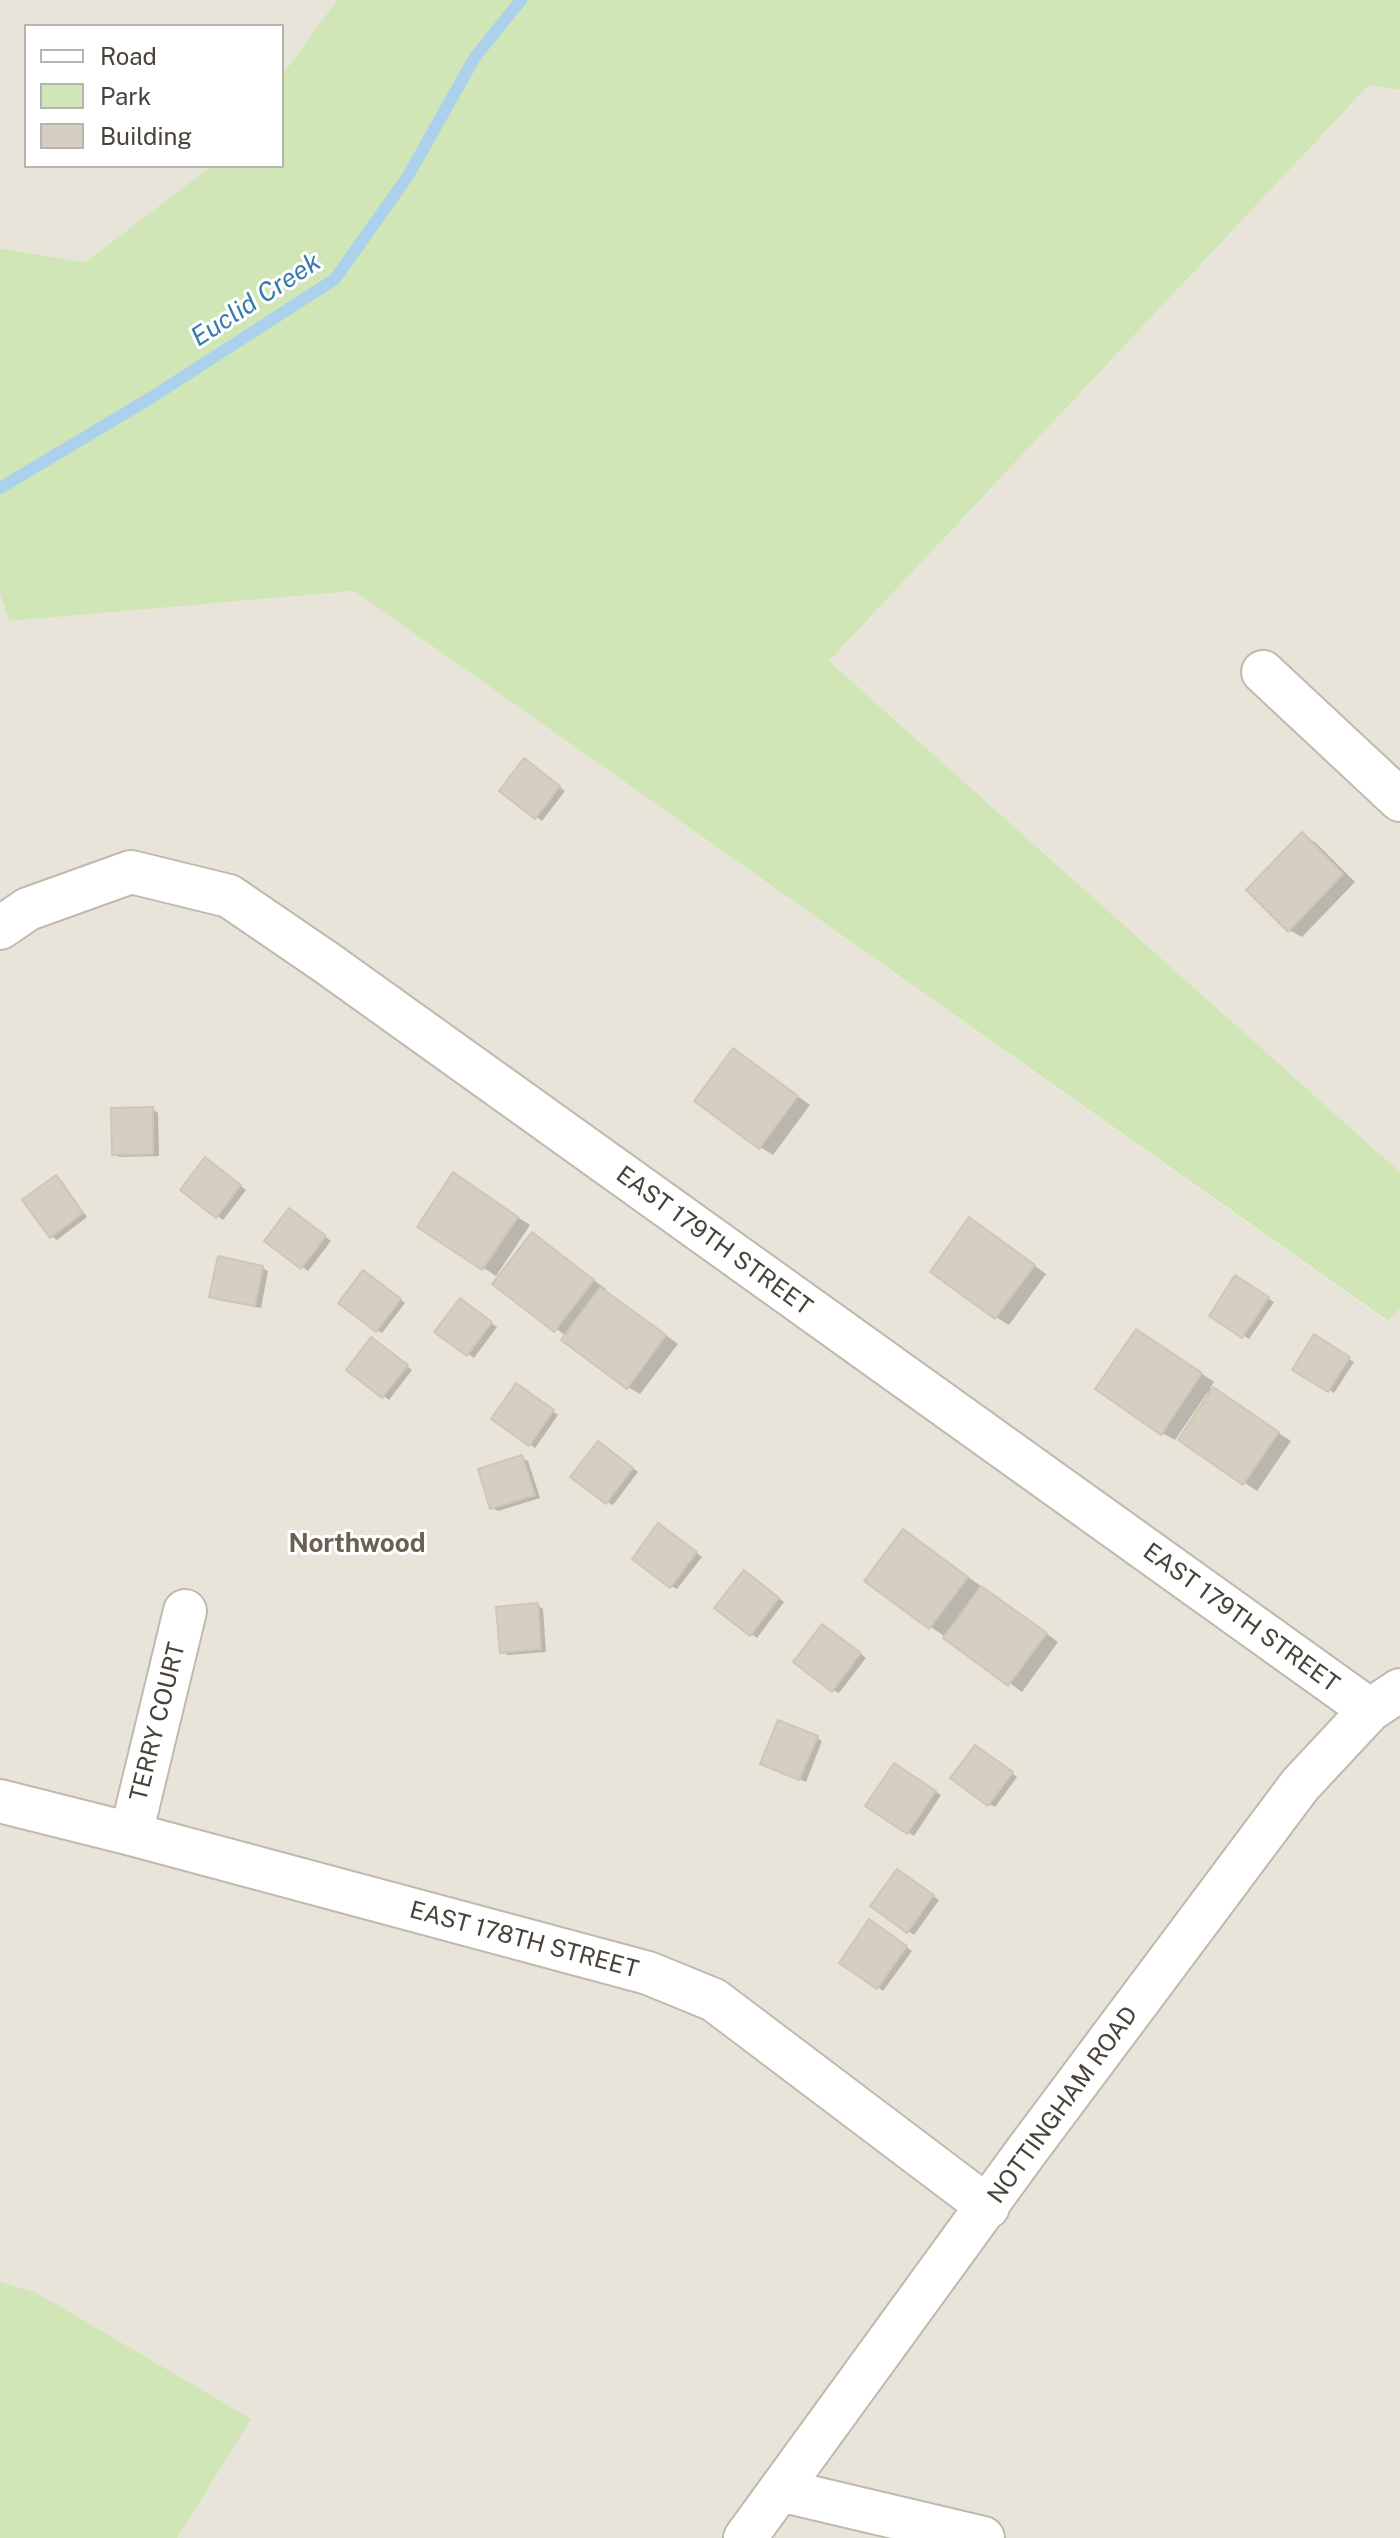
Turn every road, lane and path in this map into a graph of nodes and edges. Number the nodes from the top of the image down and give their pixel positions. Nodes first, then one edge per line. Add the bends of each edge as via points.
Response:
1 (1263, 672) dead end
2 (1400, 800) edge
3 (14, 918) edge
4 (185, 1611) dead end
5 (1385, 1700) edge
6 (0, 1801) edge
7 (131, 1834) junction
8 (988, 2207) junction
9 (780, 2490) junction
10 (745, 2538) edge
11 (983, 2538) edge

1 - 2 street
3 - 5 street, EAST 179TH STREET via 131,872 229,896
4 - 7 street, TERRY COURT
5 - 8 street, NOTTINGHAM ROAD via 1300,1785
6 - 7 street, EAST 178TH STREET
7 - 8 street, EAST 178TH STREET via 648,1973 714,2000
8 - 9 street, NOTTINGHAM ROAD
9 - 10 street, NOTTINGHAM ROAD
9 - 11 street

